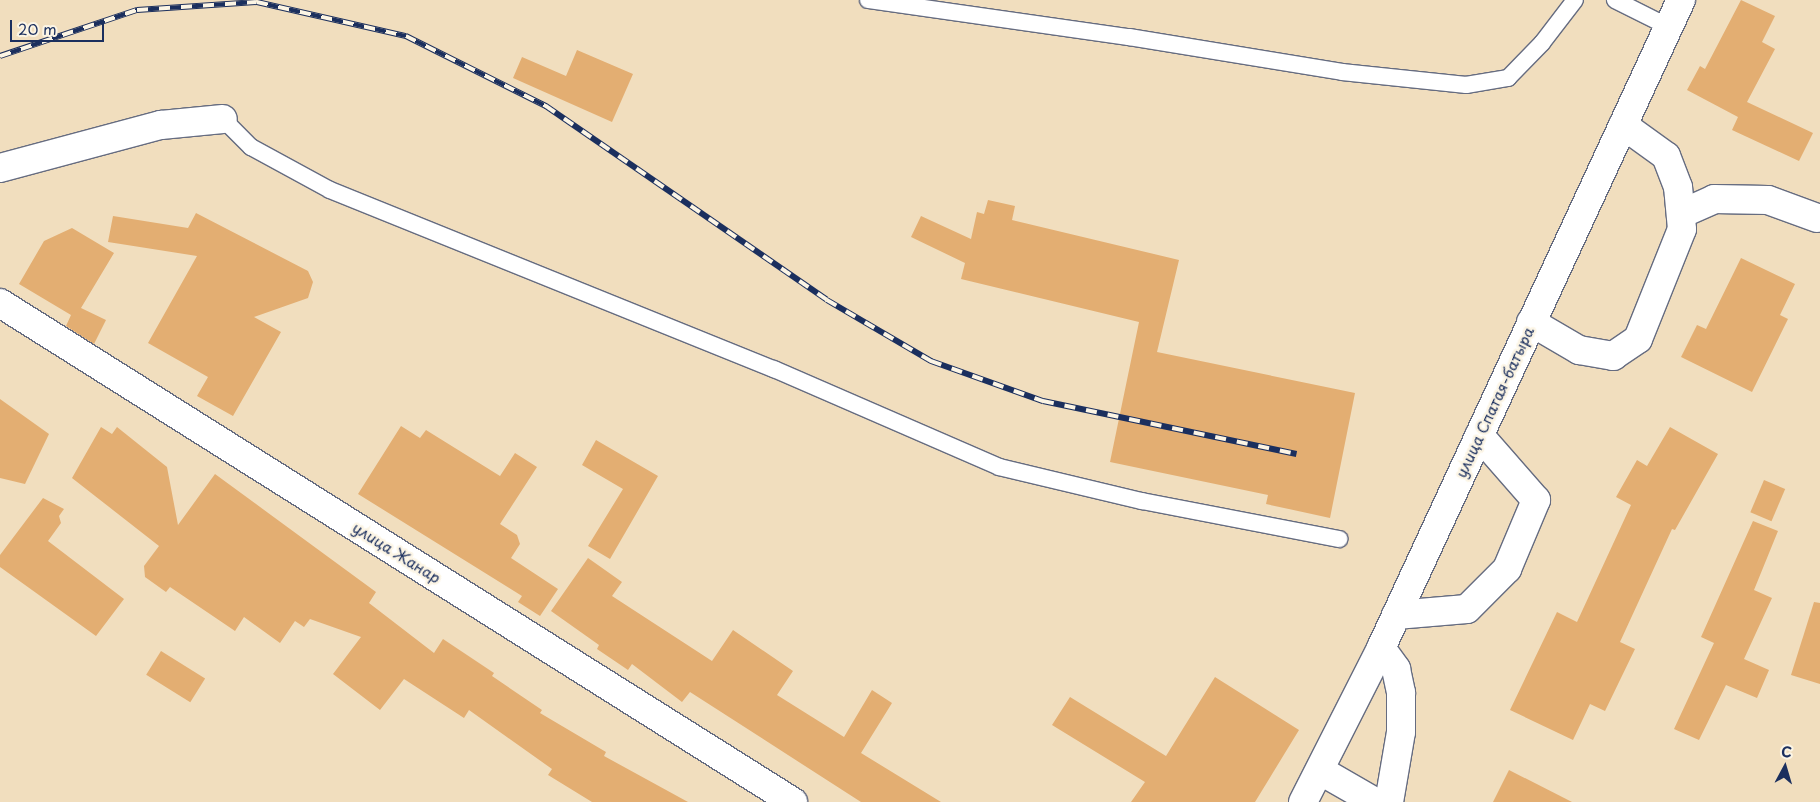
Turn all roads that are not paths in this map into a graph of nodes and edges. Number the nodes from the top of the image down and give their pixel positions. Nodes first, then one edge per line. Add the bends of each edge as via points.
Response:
1 (868, 0) edge
2 (1575, 0) edge
3 (1615, 0) edge
4 (1681, 0) edge
5 (1669, 26) junction
6 (224, 119) joint
7 (1623, 125) junction
8 (0, 168) edge
9 (1680, 214) junction
10 (1817, 218) dead end
11 (0, 303) edge
12 (1531, 322) junction
13 (1479, 435) junction
14 (1339, 539) dead end
15 (1396, 615) junction
16 (1381, 648) junction
17 (1320, 771) junction
18 (793, 802) edge
19 (1303, 802) edge
20 (1375, 802) edge
21 (1388, 802) edge

1 - 2 lane via 1129,37 1342,72 1466,85 1508,78
3 - 5 lane
4 - 5 street, улица Спатая-батыра
5 - 7 street, улица Спатая-батыра
6 - 8 street via 161,125
6 - 14 lane via 250,147 330,190 774,369 999,467 1142,501
7 - 9 street via 1666,156 1678,187
7 - 12 street, улица Спатая-батыра
9 - 10 street via 1714,199 1768,200
9 - 12 street via 1682,228 1638,339 1613,356 1579,350
11 - 18 street, улица Жанар
12 - 13 street, улица Спатая-батыра
13 - 15 street, улица Спатая-батыра
13 - 15 street via 1536,500 1507,569 1467,609
15 - 16 street, улица Спатая-батыра
16 - 17 street, улица Спатая-батыра
16 - 21 street via 1396,669 1401,693 1402,732
17 - 19 street, улица Спатая-батыра
17 - 20 street

